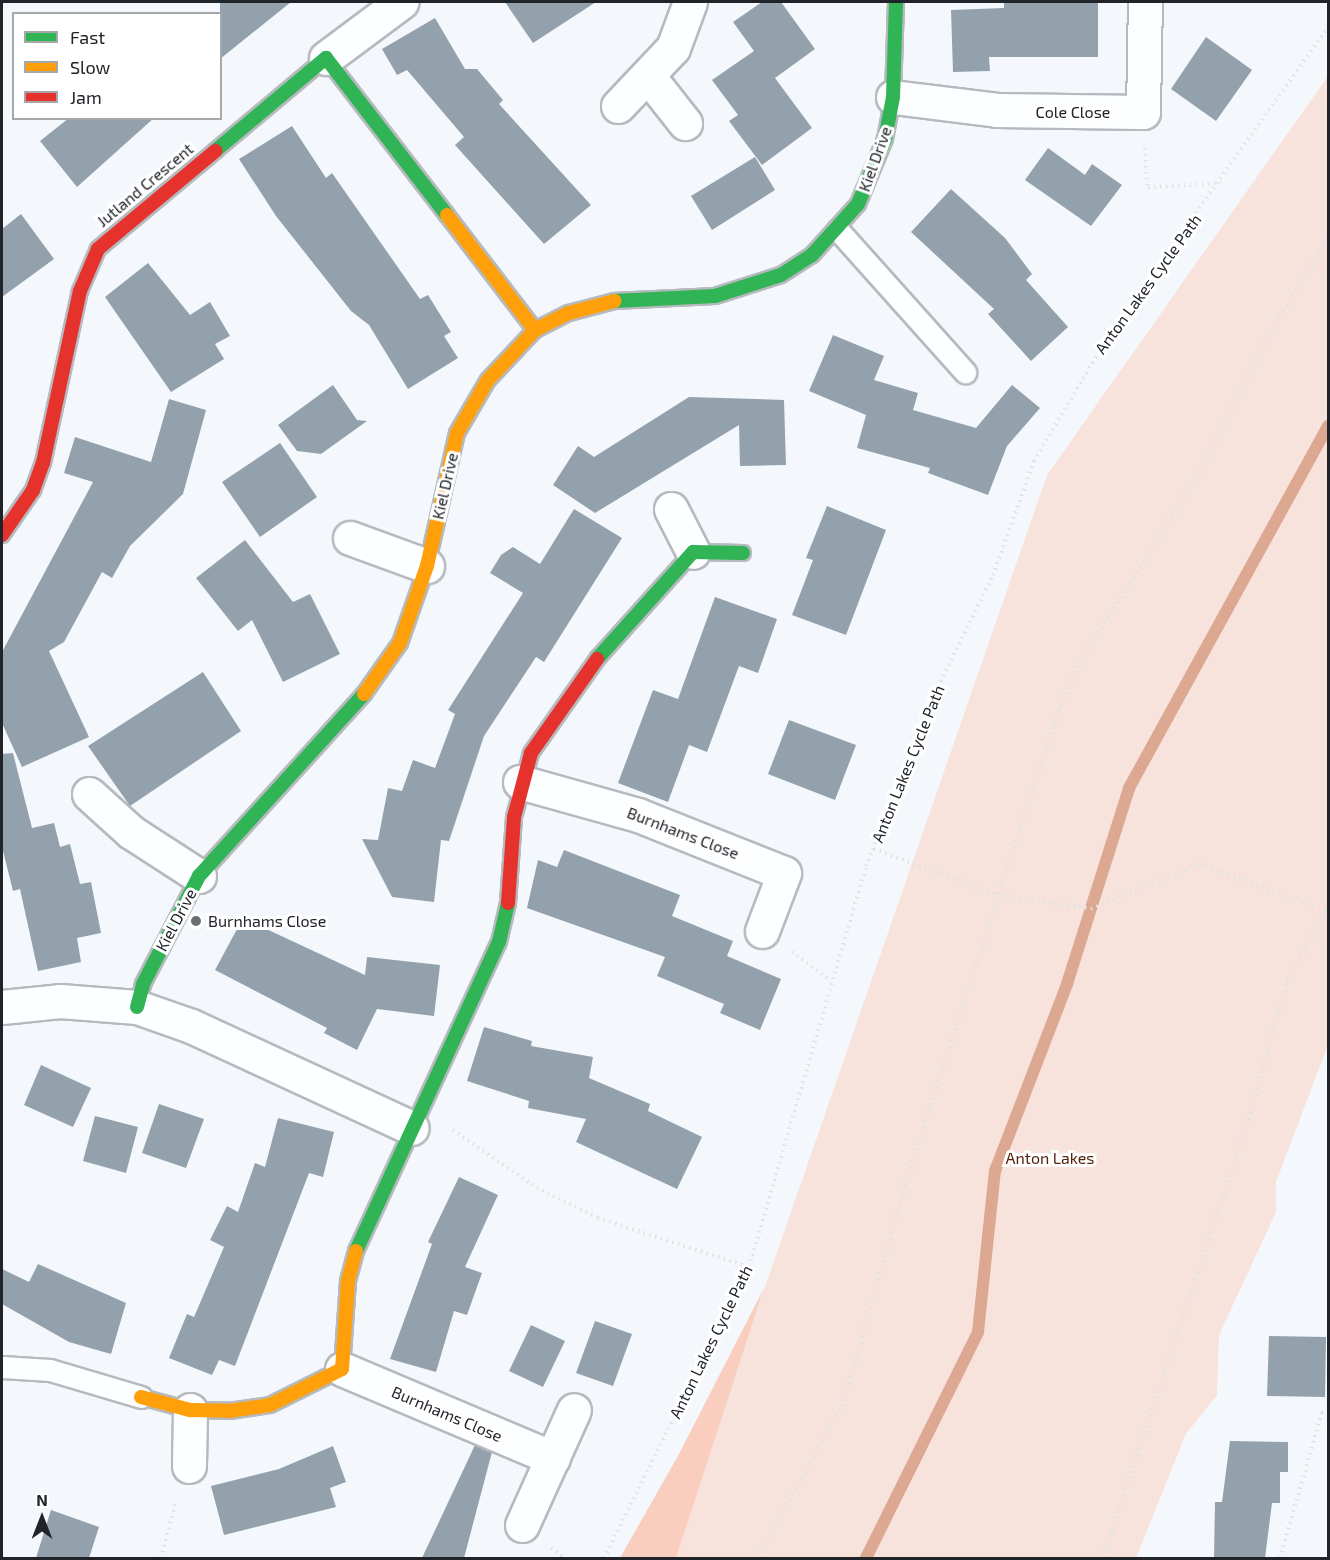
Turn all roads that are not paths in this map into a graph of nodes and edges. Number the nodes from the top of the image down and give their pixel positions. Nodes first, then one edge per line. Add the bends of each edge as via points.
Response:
1 (401, 2) edge
2 (690, 2) edge
3 (896, 2) edge
4 (1145, 2) edge
5 (326, 58) junction
6 (648, 76) junction
7 (894, 97) junction
8 (618, 106) dead end
9 (685, 123) dead end
10 (838, 230) junction
11 (535, 330) junction
12 (965, 372) dead end
13 (671, 509) dead end
14 (2, 535) edge
15 (350, 538) dead end
16 (693, 552) junction
17 (743, 553) dead end
18 (427, 566) junction
19 (520, 782) junction
20 (89, 794) dead end
21 (199, 876) junction
22 (762, 931) road end
23 (2, 1007) edge
24 (137, 1007) junction
25 (415, 1120) junction
26 (2, 1367) edge
27 (342, 1370) junction
28 (141, 1397) joint
29 (190, 1410) junction
30 (574, 1410) dead end
31 (553, 1458) junction
32 (189, 1466) road end
33 (522, 1525) dead end

1 - 5 street
2 - 6 street via 673,48
3 - 7 street, Kiel Drive
4 - 7 street, Cole Close via 1143,112 1007,110
5 - 11 street
5 - 14 street, Jutland Crescent via 98,249 80,291 43,463 33,490
6 - 8 street
6 - 9 street
7 - 10 street, Kiel Drive via 873,175
10 - 11 street, Kiel Drive via 781,275 747,288 715,296 603,303
10 - 12 lane
11 - 18 street, Kiel Drive via 470,405 457,433
13 - 16 street
15 - 18 street
16 - 17 street
16 - 19 street via 555,713
18 - 21 street, Kiel Drive via 414,611 381,673
19 - 22 street, Burnhams Close via 638,815 784,873
19 - 25 street via 499,942
20 - 21 street via 131,832
21 - 24 street, Kiel Drive via 143,984
23 - 24 street via 60,1001
24 - 25 street
25 - 27 street via 358,1244 348,1281
26 - 28 lane via 50,1370
27 - 29 street via 270,1405
27 - 31 street, Burnhams Close
28 - 29 street
29 - 32 street
30 - 31 street
31 - 33 street

